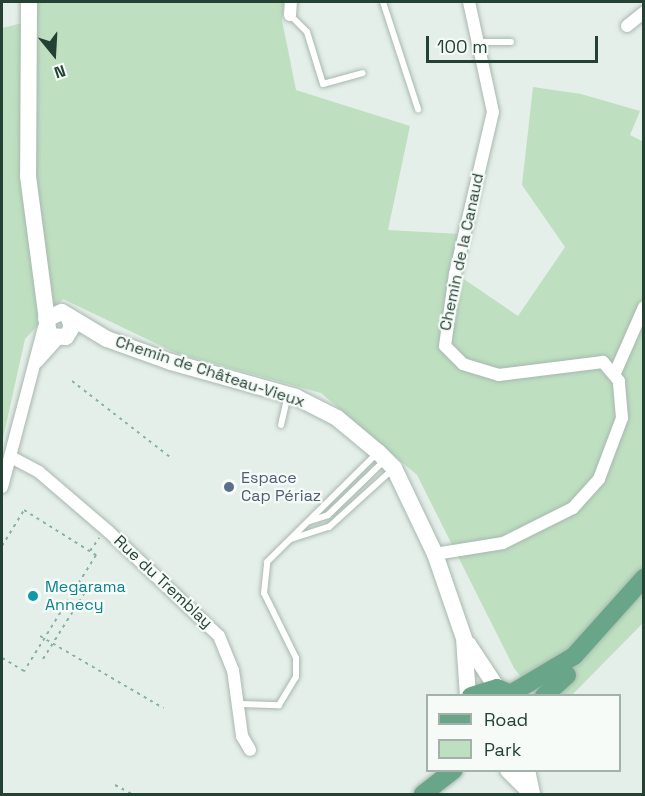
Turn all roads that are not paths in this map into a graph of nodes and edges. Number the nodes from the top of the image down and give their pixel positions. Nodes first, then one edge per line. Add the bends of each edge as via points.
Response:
1 (29, 2) edge
2 (291, 2) edge
3 (383, 2) edge
4 (469, 2) edge
5 (644, 12) edge
6 (290, 15) joint
7 (627, 26) dead end
8 (478, 42) junction
9 (511, 42) dead end
10 (363, 73) dead end
11 (418, 109) dead end
12 (45, 278) junction
13 (644, 307) edge
14 (65, 314) junction
15 (45, 323) junction
16 (62, 338) junction
17 (107, 339) junction
18 (35, 365) junction
19 (615, 373) junction
20 (288, 395) junction
21 (281, 425) dead end
22 (11, 457) junction
23 (386, 460) junction
24 (2, 487) edge
25 (309, 521) junction
26 (290, 539) junction
27 (435, 554) junction
28 (644, 578) edge
29 (644, 593) edge
30 (465, 639) junction
31 (508, 692) edge
32 (470, 694) edge
33 (489, 694) edge
34 (546, 694) edge
35 (241, 704) junction
36 (250, 750) dead end
37 (434, 772) edge
38 (453, 772) edge
39 (509, 772) edge
40 (527, 772) edge
41 (408, 795) edge
42 (423, 795) edge
43 (532, 795) edge

1 - 12 street via 28,176
2 - 6 street
3 - 11 lane
4 - 8 street, Chemin de la Canaud
5 - 7 street
6 - 10 lane via 307,32 322,84
8 - 9 lane
8 - 19 street, Chemin de la Canaud via 494,112 455,274 445,346 463,364 499,375 591,360
12 - 14 street
12 - 15 street
13 - 19 street
14 - 15 street
14 - 16 street via 72,327
14 - 17 street, Chemin de Château-Vieux
15 - 16 street
15 - 18 street
16 - 17 street, Chemin de Château-Vieux
16 - 18 street
17 - 20 street, Chemin de Château-Vieux
18 - 22 street
19 - 27 street via 622,418 599,479 587,496 527,535
20 - 21 lane
20 - 23 street, Chemin de Château-Vieux via 337,418
22 - 24 street
22 - 35 street, Rue du Tremblay via 39,472 219,636
23 - 25 lane
23 - 25 lane via 328,515
23 - 26 lane via 329,527
23 - 27 street, Chemin de Château-Vieux
25 - 26 lane
26 - 35 lane via 263,572 264,593 296,658 296,677 279,705
27 - 30 street, Chemin de Château-Vieux
28 - 31 main road via 574,656
29 - 34 main road
30 - 31 street, Chemin de Château-Vieux
30 - 32 street, Chemin de Château-Vieux
31 - 33 main road
35 - 36 street, Rue du Tremblay via 242,736
37 - 41 main road
38 - 42 main road
39 - 43 street
40 - 43 street

